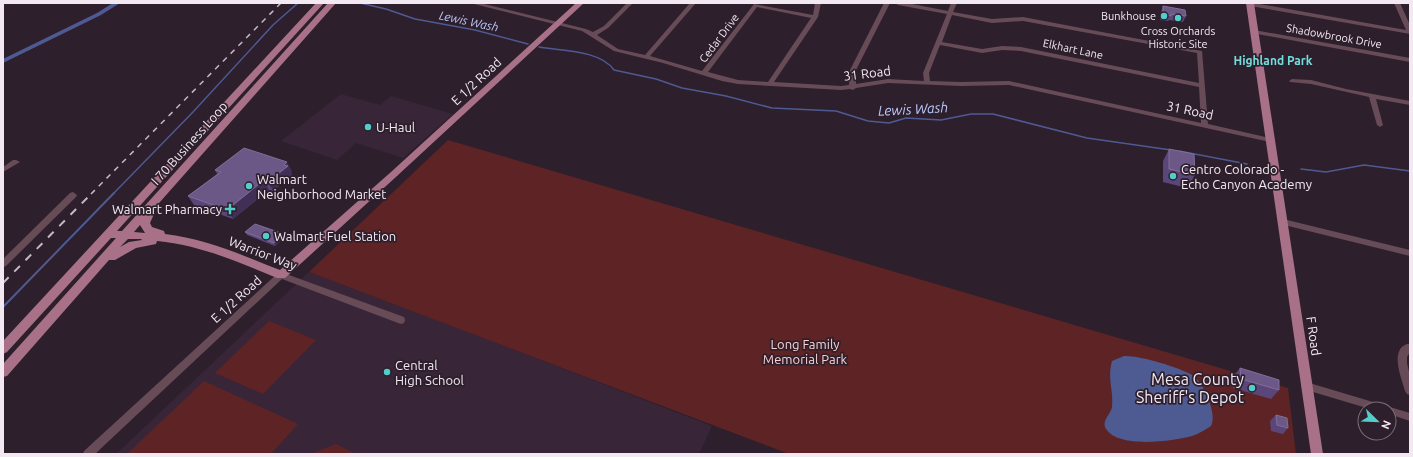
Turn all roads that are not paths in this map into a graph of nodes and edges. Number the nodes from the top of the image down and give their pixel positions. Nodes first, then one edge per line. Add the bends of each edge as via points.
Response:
1 (320, 3) edge
2 (332, 3) edge
3 (473, 3) edge
4 (580, 3) edge
5 (630, 3) edge
6 (693, 3) edge
7 (818, 3) edge
8 (887, 3) edge
9 (898, 3) edge
10 (954, 3) edge
11 (1250, 3) edge
12 (1397, 3) edge
13 (950, 13) junction
14 (816, 17) junction
15 (559, 23) junction
16 (1254, 32) junction
17 (1410, 32) edge
18 (594, 34) junction
19 (938, 44) junction
20 (646, 57) junction
21 (1410, 60) edge
22 (704, 74) junction
23 (1292, 81) dead end
24 (927, 82) junction
25 (770, 84) junction
26 (1202, 86) junction
27 (853, 88) junction
28 (1372, 96) junction
29 (1410, 103) edge
30 (1205, 125) junction
31 (1380, 125) dead end
32 (1270, 140) junction
33 (16, 162) dead end
34 (3, 170) edge
35 (171, 184) junction
36 (73, 196) dead end
37 (1283, 222) junction
38 (109, 234) junction
39 (126, 235) junction
40 (178, 239) junction
41 (1410, 253) edge
42 (3, 264) edge
43 (281, 275) junction
44 (70, 298) junction
45 (401, 320) dead end
46 (1410, 348) edge
47 (3, 349) edge
48 (3, 372) edge
49 (1306, 386) junction
50 (1410, 391) edge
51 (1358, 401) edge
52 (1397, 412) edge
53 (1410, 416) edge
54 (88, 454) edge
55 (1317, 454) edge

1 - 38 main road, I 70 Business Loop
2 - 35 main road, I 70 Business Loop
3 - 15 street, 31 Road
4 - 15 main road, E 1/2 Road
5 - 18 street via 606,27
6 - 20 street
7 - 14 street
8 - 27 street via 853,70
9 - 13 street
10 - 13 street
11 - 16 main road, F Road
11 - 17 street
12 - 17 street
13 - 19 street
13 - 26 street via 992,21 1023,19 1200,52
14 - 22 street, Cedar Drive via 756,5
14 - 25 street
15 - 18 street, 31 Road
15 - 43 main road, E 1/2 Road
16 - 21 street, Shadowbrook Drive
16 - 32 main road, F Road
18 - 20 street, 31 Road via 609,47
19 - 24 street via 926,73
19 - 26 street, Elkhart Lane via 982,51 1021,49
20 - 22 street, 31 Road
22 - 25 street, 31 Road via 734,82
23 - 28 street via 1311,82
24 - 27 street, 31 Road via 888,81
24 - 30 street, 31 Road via 1009,83
25 - 27 street, 31 Road
26 - 30 street
28 - 29 street
28 - 31 street
30 - 32 street, 31 Road
32 - 37 main road, F Road
33 - 34 street
35 - 39 main road, I 70 Business Loop
35 - 40 main road via 150,212 144,227
36 - 42 street
37 - 41 street
37 - 49 main road, F Road
38 - 39 main road, Warrior Way
38 - 47 main road, I 70 Business Loop
39 - 40 main road, Warrior Way
39 - 44 main road, I 70 Business Loop
40 - 43 main road, Warrior Way via 210,247
40 - 44 main road via 148,241 127,247 103,264
43 - 45 street, Warrior Way
43 - 54 street, E 1/2 Road
44 - 48 main road, I 70 Business Loop
46 - 50 street via 1402,352 1401,360
49 - 51 street
49 - 55 main road, F Road
52 - 53 street

